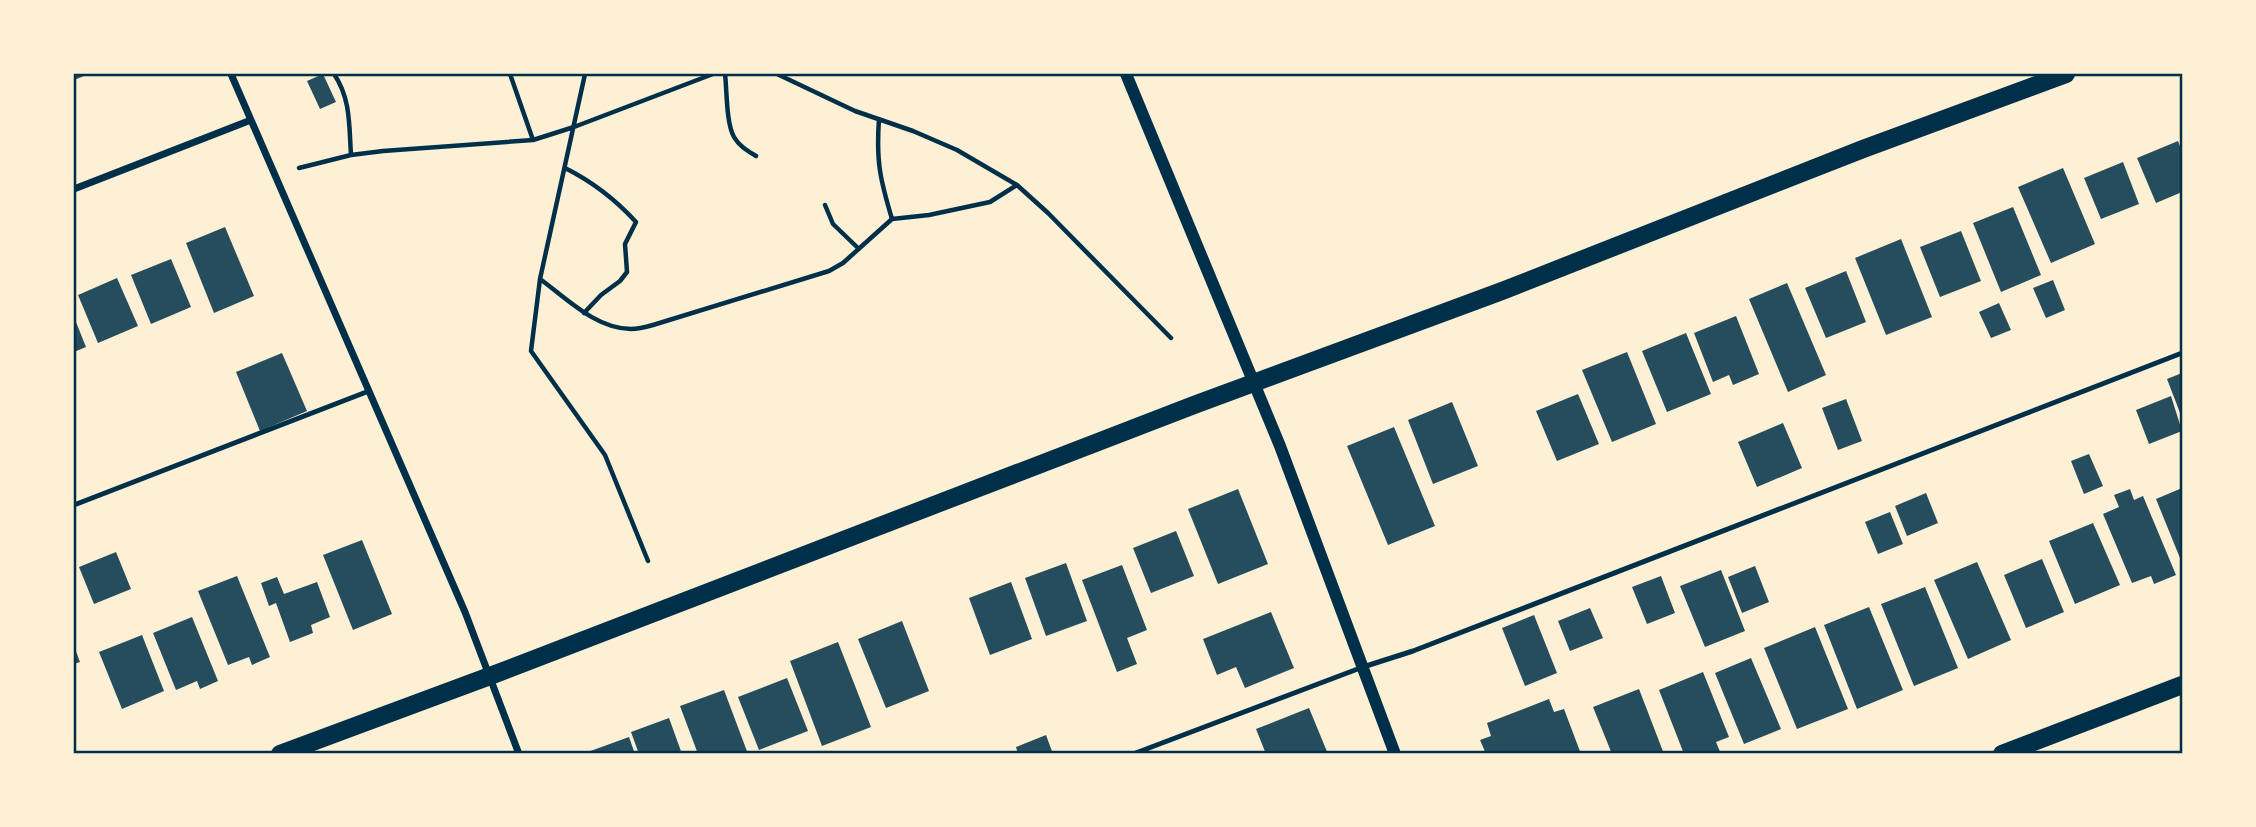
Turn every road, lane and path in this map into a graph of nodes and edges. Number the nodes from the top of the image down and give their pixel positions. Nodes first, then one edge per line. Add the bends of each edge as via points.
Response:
1 (231, 74) edge
2 (334, 74) edge
3 (510, 74) edge
4 (585, 74) edge
5 (713, 74) edge
6 (725, 74) edge
7 (777, 74) edge
8 (1126, 74) edge
9 (2066, 74) edge
10 (879, 119) junction
11 (251, 120) junction
12 (574, 127) junction
13 (533, 140) junction
14 (351, 155) junction
15 (756, 156) dead end
16 (299, 167) dead end
17 (565, 168) junction
18 (1017, 185) junction
19 (74, 189) edge
20 (825, 205) dead end
21 (892, 219) junction
22 (859, 249) junction
23 (540, 279) junction
24 (584, 313) junction
25 (1171, 338) dead end
26 (2182, 353) edge
27 (1254, 384) junction
28 (369, 391) junction
29 (74, 505) edge
30 (648, 561) dead end
31 (1363, 667) junction
32 (490, 676) junction
33 (2182, 685) edge
34 (280, 754) edge
35 (519, 754) edge
36 (1133, 754) edge
37 (1395, 754) edge
38 (2002, 754) edge

1 - 11 street
2 - 14 path via 348,102
3 - 13 path
4 - 12 path
5 - 12 path
6 - 15 path via 734,137
7 - 10 path
8 - 27 street
9 - 27 main road
10 - 18 path via 957,150
10 - 21 path via 878,173
11 - 19 street
11 - 28 street
12 - 13 path
12 - 17 path
13 - 14 path
14 - 16 path
17 - 23 path
17 - 24 path via 587,179 636,222 625,244 626,272
18 - 21 path via 990,202
18 - 25 path
20 - 22 path via 833,224
21 - 22 path
22 - 24 path via 829,271 653,325 631,329
23 - 24 path
23 - 30 path via 531,351 605,455
26 - 31 lane
27 - 31 street
27 - 32 main road
28 - 29 lane
28 - 32 street
31 - 36 lane
31 - 37 street
32 - 34 main road
32 - 35 street
33 - 38 main road

